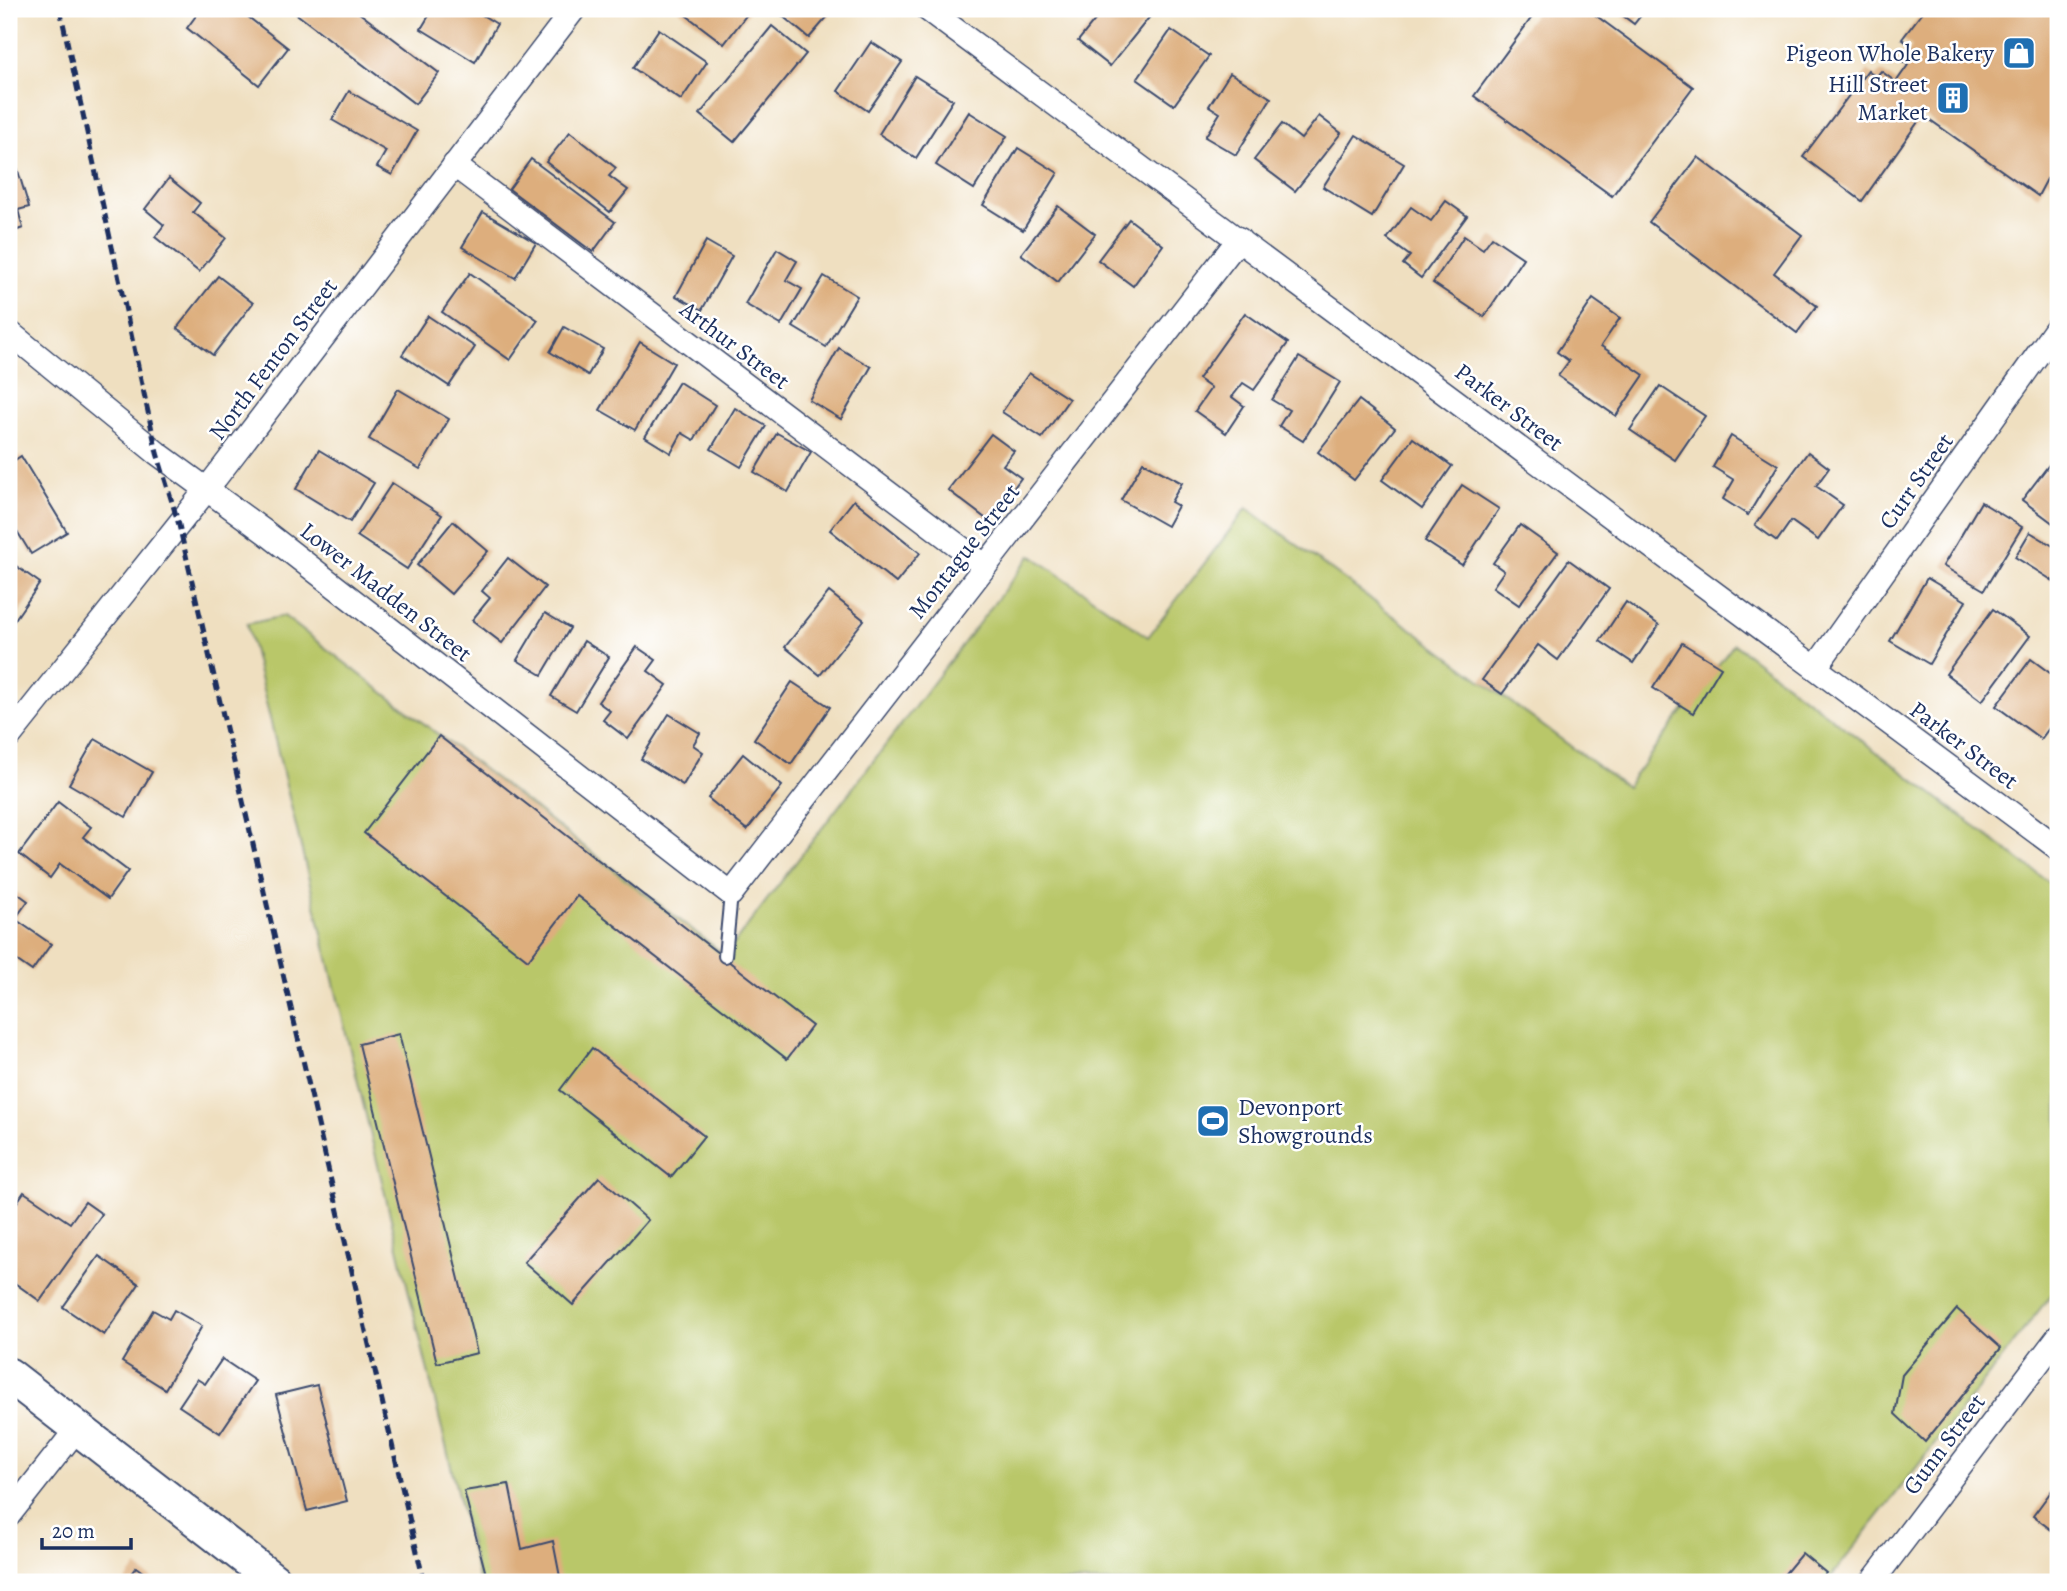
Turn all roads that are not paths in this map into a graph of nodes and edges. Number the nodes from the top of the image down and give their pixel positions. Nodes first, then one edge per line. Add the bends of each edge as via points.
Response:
1 (574, 9) edge
2 (927, 9) edge
3 (454, 165) junction
4 (1239, 239) junction
5 (2058, 326) edge
6 (9, 332) edge
7 (207, 489) junction
8 (985, 566) junction
9 (1816, 667) junction
10 (9, 737) edge
11 (2058, 848) edge
12 (730, 894) junction
13 (725, 956) dead end
14 (2058, 1337) edge
15 (9, 1375) edge
16 (76, 1430) junction
17 (9, 1515) edge
18 (276, 1582) edge
19 (1871, 1582) edge

1 - 3 street, North Fenton Street
2 - 4 street, Parker Street
3 - 7 street, North Fenton Street
3 - 8 street, Arthur Street
4 - 8 street, Montague Street
4 - 9 street, Parker Street
5 - 9 street, Curr Street
6 - 7 street, Lower Madden Street
7 - 10 street, North Fenton Street
7 - 12 street, Lower Madden Street
8 - 12 street, Montague Street
9 - 11 street, Parker Street
12 - 13 lane
14 - 19 street, Gunn Street
15 - 16 street
16 - 17 street
16 - 18 street

